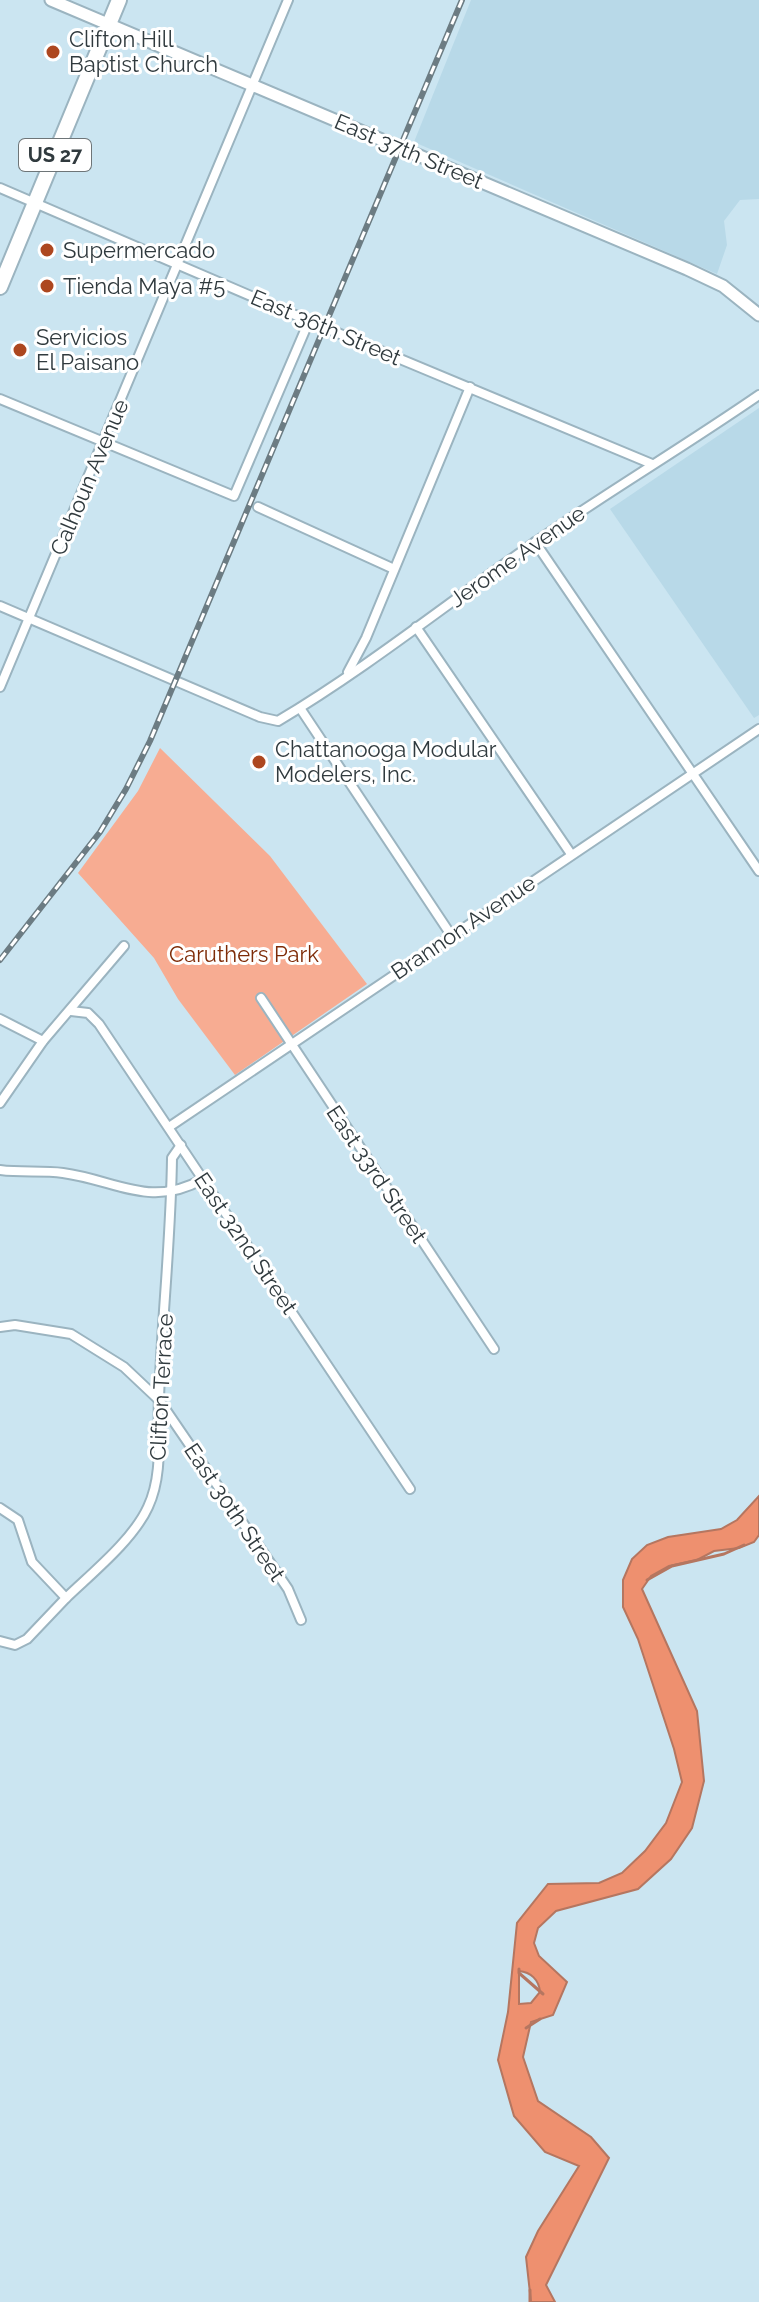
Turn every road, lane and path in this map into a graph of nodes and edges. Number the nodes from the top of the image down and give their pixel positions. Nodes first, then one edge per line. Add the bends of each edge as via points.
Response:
1 (51, 0) edge
2 (119, 0) edge
3 (288, 0) edge
4 (109, 24) junction
5 (253, 84) junction
6 (0, 188) edge
7 (35, 202) junction
8 (179, 264) junction
9 (0, 287) edge
10 (759, 315) edge
11 (309, 321) junction
12 (470, 387) junction
13 (759, 395) edge
14 (0, 399) edge
15 (104, 443) junction
16 (652, 464) junction
17 (258, 507) dead end
18 (535, 542) junction
19 (394, 569) junction
20 (0, 606) edge
21 (29, 618) junction
22 (416, 627) junction
23 (345, 676) junction
24 (0, 687) edge
25 (300, 708) junction
26 (759, 729) edge
27 (692, 773) junction
28 (571, 854) junction
29 (759, 871) edge
30 (451, 935) junction
31 (124, 946) dead end
32 (261, 998) dead end
33 (71, 1011) junction
34 (0, 1019) edge
35 (43, 1041) junction
36 (291, 1043) junction
37 (0, 1103) edge
38 (169, 1127) junction
39 (181, 1145) junction
40 (0, 1170) edge
41 (203, 1179) junction
42 (172, 1193) junction
43 (0, 1327) edge
44 (494, 1349) dead end
45 (159, 1400) junction
46 (410, 1489) dead end
47 (0, 1508) edge
48 (66, 1598) junction
49 (301, 1620) dead end
50 (0, 1641) edge

1 - 4 main road, East 37th Street
2 - 4 highway, US 27
3 - 5 street, Calhoun Avenue
4 - 5 main road, East 37th Street
4 - 7 highway, US 27
5 - 8 street, Calhoun Avenue
5 - 10 main road, East 37th Street via 687,269 723,286
6 - 7 street, East 36th Street
7 - 8 street, East 36th Street
7 - 9 highway, US 27
8 - 11 street, East 36th Street
8 - 15 street, Calhoun Avenue
11 - 12 street, East 36th Street
11 - 15 street via 234,496
12 - 16 street, East 36th Street
12 - 19 street
13 - 16 street, Jerome Avenue
14 - 15 street
15 - 21 street, Calhoun Avenue
16 - 18 street, Jerome Avenue
17 - 19 street
18 - 22 street, Jerome Avenue
18 - 27 street
19 - 23 street
20 - 21 street
21 - 24 street, Calhoun Avenue
21 - 25 street, Jerome Avenue via 260,717 278,721
22 - 23 street, Jerome Avenue
22 - 28 street
23 - 25 street, Jerome Avenue
25 - 30 street
26 - 27 street, Brannon Avenue
27 - 28 street, Brannon Avenue
27 - 29 street
28 - 30 street, Brannon Avenue
30 - 36 street, Brannon Avenue
31 - 33 street
32 - 36 street, East 33rd Street
33 - 35 street
33 - 38 street, East 32nd Street via 88,1013 99,1024
34 - 35 street
35 - 37 street
36 - 38 street, Brannon Avenue
36 - 44 street, East 33rd Street
38 - 39 street, East 32nd Street
39 - 41 street, East 32nd Street
39 - 42 street, Clifton Terrace via 172,1158
40 - 42 street via 64,1173 147,1193
41 - 42 street
41 - 46 street, East 32nd Street
42 - 45 street, Clifton Terrace
43 - 45 street, East 30th Street via 71,1334 124,1367
45 - 48 street, Clifton Terrace via 159,1460 148,1507 136,1527
45 - 49 street, East 30th Street via 288,1589
47 - 48 street via 18,1520 32,1562
48 - 50 street, Clifton Terrace via 27,1639 15,1645

